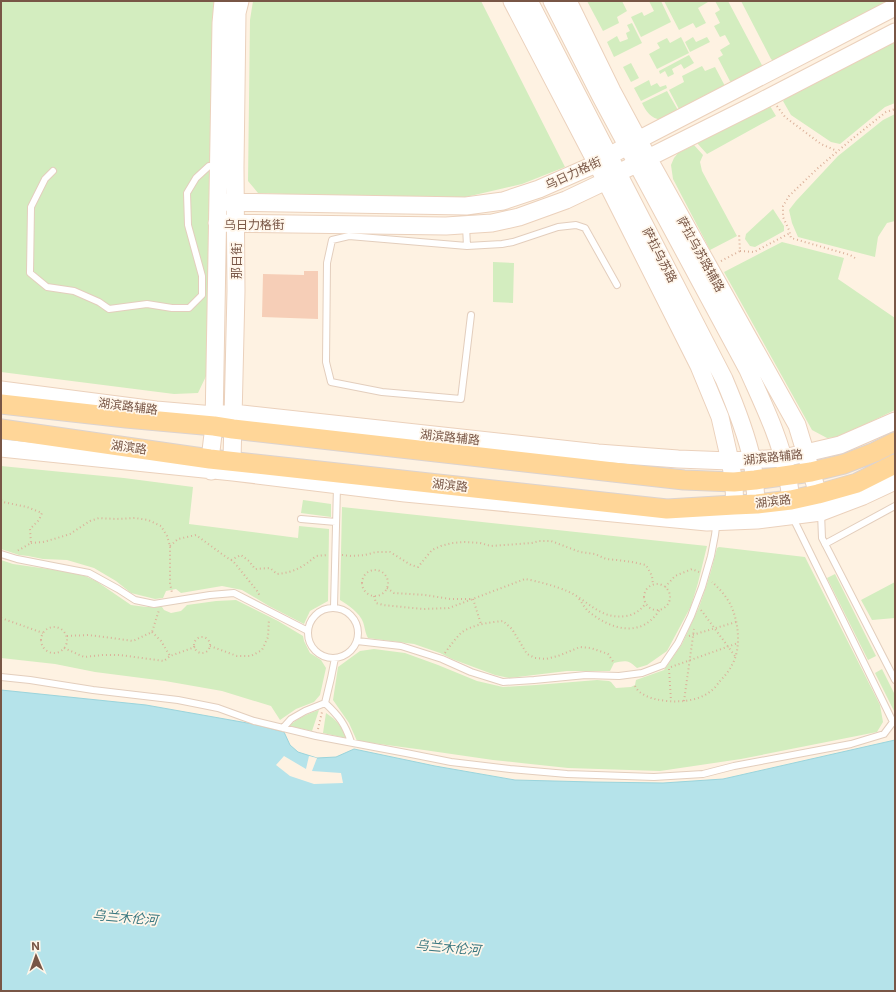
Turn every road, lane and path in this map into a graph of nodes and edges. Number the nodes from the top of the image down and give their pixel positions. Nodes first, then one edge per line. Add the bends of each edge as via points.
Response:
1 (224, 1) edge
2 (240, 1) edge
3 (512, 1) edge
4 (529, 1) edge
5 (552, 1) edge
6 (568, 1) edge
7 (895, 7) edge
8 (895, 32) edge
9 (772, 96) junction
10 (895, 109) edge
11 (633, 143) junction
12 (837, 152) junction
13 (603, 160) junction
14 (642, 161) junction
15 (218, 166) junction
16 (53, 171) dead end
17 (612, 177) junction
18 (218, 202) junction
19 (235, 202) junction
20 (217, 223) junction
21 (235, 223) junction
22 (466, 224) junction
23 (739, 233) dead end
24 (790, 233) junction
25 (467, 246) junction
26 (740, 251) junction
27 (855, 258) dead end
28 (709, 268) junction
29 (617, 285) dead end
30 (471, 315) dead end
31 (1, 390) edge
32 (1, 404) edge
33 (214, 420) junction
34 (895, 420) edge
35 (233, 421) junction
36 (1, 430) edge
37 (895, 442) edge
38 (1, 448) edge
39 (806, 453) junction
40 (784, 458) junction
41 (752, 460) junction
42 (730, 461) junction
43 (895, 464) edge
44 (210, 465) junction
45 (232, 467) junction
46 (811, 472) junction
47 (788, 476) junction
48 (755, 480) junction
49 (895, 481) edge
50 (734, 482) junction
51 (337, 484) junction
52 (1, 500) edge
53 (820, 503) junction
54 (895, 506) edge
55 (792, 508) junction
56 (757, 512) junction
57 (735, 513) junction
58 (301, 519) dead end
59 (336, 522) junction
60 (716, 527) dead end
61 (31, 543) junction
62 (825, 544) junction
63 (170, 546) junction
64 (1, 554) edge
65 (335, 555) junction
66 (10, 557) junction
67 (231, 560) junction
68 (706, 576) junction
69 (653, 585) junction
70 (665, 587) junction
71 (387, 588) junction
72 (374, 596) junction
73 (578, 598) junction
74 (473, 599) junction
75 (172, 601) junction
76 (160, 602) junction
77 (646, 603) junction
78 (334, 607) junction
79 (699, 608) dead end
80 (660, 609) junction
81 (268, 610) junction
82 (1, 618) edge
83 (736, 622) junction
84 (481, 625) junction
85 (694, 628) dead end
86 (714, 628) junction
87 (308, 631) junction
88 (152, 632) junction
89 (43, 633) junction
90 (693, 634) junction
91 (66, 636) junction
92 (685, 637) dead end
93 (357, 641) junction
94 (738, 643) junction
95 (210, 646) junction
96 (728, 646) junction
97 (195, 647) junction
98 (64, 648) junction
99 (170, 656) junction
100 (736, 657) junction
101 (335, 658) junction
102 (442, 660) junction
103 (690, 660) junction
104 (669, 662) dead end
105 (614, 663) dead end
106 (669, 668) junction
107 (664, 670) dead end
108 (1, 677) edge
109 (895, 680) edge
110 (635, 686) dead end
111 (671, 701) junction
112 (684, 701) junction
113 (325, 703) junction
114 (283, 728) junction
115 (316, 736) junction
116 (351, 742) junction

1 - 15 street, 那日街 via 221,23
2 - 19 street, 那日街 via 237,13
3 - 13 street
4 - 13 street, 萨拉乌苏路
5 - 11 street, 萨拉乌苏路
6 - 11 street via 612,91
7 - 11 street, 乌日力格街
8 - 9 street, 乌日力格街
9 - 12 path via 785,117 821,144
9 - 14 street, 乌日力格街
10 - 12 path via 886,112
11 - 13 street, 乌日力格街
11 - 14 street, 萨拉乌苏路
12 - 24 path via 789,196 783,206 783,217
13 - 17 street, 萨拉乌苏路
13 - 19 street, 乌日力格街 via 539,189 503,201 466,206
14 - 17 street, 乌日力格街
14 - 28 street, 萨拉乌苏路辅路
14 - 40 street, 萨拉乌苏路 via 748,370 769,416
15 - 16 lane via 209,166 196,178 188,192 188,225 202,276 202,295 189,308 147,304 109,310 99,302 74,291 47,287 30,273 31,207 45,179
15 - 18 street, 那日街
17 - 22 street, 乌日力格街 via 566,200 519,217 492,223
17 - 41 street, 萨拉乌苏路 via 724,379 740,417
17 - 42 street via 699,366 720,417
18 - 19 street, 乌日力格街
18 - 20 street, 那日街
19 - 21 street, 那日街
20 - 21 street, 乌日力格街
20 - 33 street, 那日街
21 - 22 street, 乌日力格街 via 446,226
21 - 35 street, 那日街
22 - 25 lane
23 - 26 path
24 - 26 path via 754,252
24 - 27 path via 791,238
25 - 29 lane via 513,242 558,227 576,225 585,228
25 - 30 lane via 349,236 332,240 327,263 326,362 331,382 382,392 461,399
26 - 28 path
28 - 39 street, 萨拉乌苏路辅路 via 797,425
31 - 33 street, 湖滨路辅路
32 - 33 main road, 湖滨路 via 126,418
33 - 35 main road, 湖滨路
33 - 44 street, 那日街
34 - 39 street, 湖滨路辅路 via 840,445
35 - 42 street, 湖滨路辅路 via 598,453
35 - 45 street, 那日街
35 - 50 main road, 湖滨路 via 684,480
36 - 44 main road, 湖滨路
37 - 46 main road, 湖滨路 via 844,464
38 - 44 street
39 - 40 street, 湖滨路辅路
39 - 46 street, 萨拉乌苏路辅路
40 - 41 street, 湖滨路辅路
40 - 47 street, 萨拉乌苏路
41 - 42 street, 湖滨路辅路
41 - 48 street, 萨拉乌苏路
42 - 50 street
43 - 53 main road, 湖滨路
44 - 45 main road, 湖滨路
45 - 51 street
45 - 57 main road, 湖滨路 via 667,509
46 - 47 main road, 湖滨路
46 - 53 street, 萨拉乌苏路辅路
47 - 48 main road, 湖滨路
47 - 55 street, 萨拉乌苏路
48 - 50 main road, 湖滨路
48 - 56 street, 萨拉乌苏路
49 - 53 street via 863,496
50 - 57 street
51 - 57 street via 405,493 699,521
51 - 59 lane
52 - 61 path via 42,513 30,530
53 - 55 main road, 湖滨路
53 - 62 lane via 822,538
54 - 62 lane
55 - 56 main road, 湖滨路
55 - 116 lane via 827,588 893,722 884,734 851,744 703,774 654,777 510,769 451,762
56 - 57 main road, 湖滨路
58 - 59 lane
59 - 65 lane
60 - 68 lane
61 - 63 path via 65,536 99,518 135,518 162,526
61 - 66 path
62 - 109 lane
63 - 67 path via 178,539 196,534
63 - 75 path
64 - 66 lane
65 - 67 path via 316,556 306,565 289,573 277,574 270,568 255,569 241,555
65 - 69 path via 390,552 418,567 432,550 452,543 480,543 491,546 551,541 606,559 646,565 652,576
65 - 78 lane
66 - 76 lane via 89,572 135,600 154,604
67 - 81 path via 258,592
68 - 70 path via 692,569 675,576
68 - 83 path via 723,594 732,608
68 - 102 lane via 692,616 678,643 663,665 642,673 503,682
69 - 70 path
69 - 77 path via 646,590
70 - 80 path via 669,594 669,602
71 - 72 path via 382,594
71 - 72 path via 387,580 383,574 375,571 367,574 362,585 366,593
71 - 74 path via 394,592 450,599
72 - 74 path via 376,603 383,605 424,609 449,608
73 - 74 path via 568,592 524,579
73 - 77 path via 605,614 617,617 631,615
73 - 80 path via 587,610 613,627 637,627 649,622
74 - 84 path
75 - 76 lane
75 - 81 lane via 234,593
76 - 88 path
77 - 80 path via 652,609
78 - 87 lane via 320,611 312,620
78 - 93 lane via 344,610 357,623
79 - 86 path
81 - 87 lane
81 - 95 path via 268,637 262,650 251,656 237,656
82 - 89 path
83 - 86 path
83 - 94 path
84 - 102 path via 462,632
84 - 105 path via 503,622 512,629 527,654 535,658 546,659 580,647 608,654
85 - 90 path
86 - 90 path
86 - 96 path
87 - 101 lane via 310,643 317,653
88 - 91 path via 133,641 88,635
88 - 99 path
89 - 91 path via 54,627 62,630
89 - 98 path via 42,642 46,649 53,652
90 - 92 path
90 - 103 path
91 - 98 path
93 - 101 lane via 346,655
93 - 102 lane via 401,646
94 - 96 path
94 - 100 path
95 - 97 path via 202,653
95 - 97 path via 209,641 201,637
96 - 100 path
96 - 103 path
97 - 99 path
98 - 99 path via 84,657 120,655 164,661
100 - 112 path via 723,679 711,692
101 - 113 lane
103 - 106 path
103 - 112 path
104 - 106 path
106 - 107 path
106 - 111 path
108 - 114 lane via 178,700 218,708
110 - 111 path via 651,698
111 - 112 path
113 - 114 lane via 304,711
113 - 115 path
113 - 116 lane via 347,729
114 - 115 lane
115 - 116 lane

